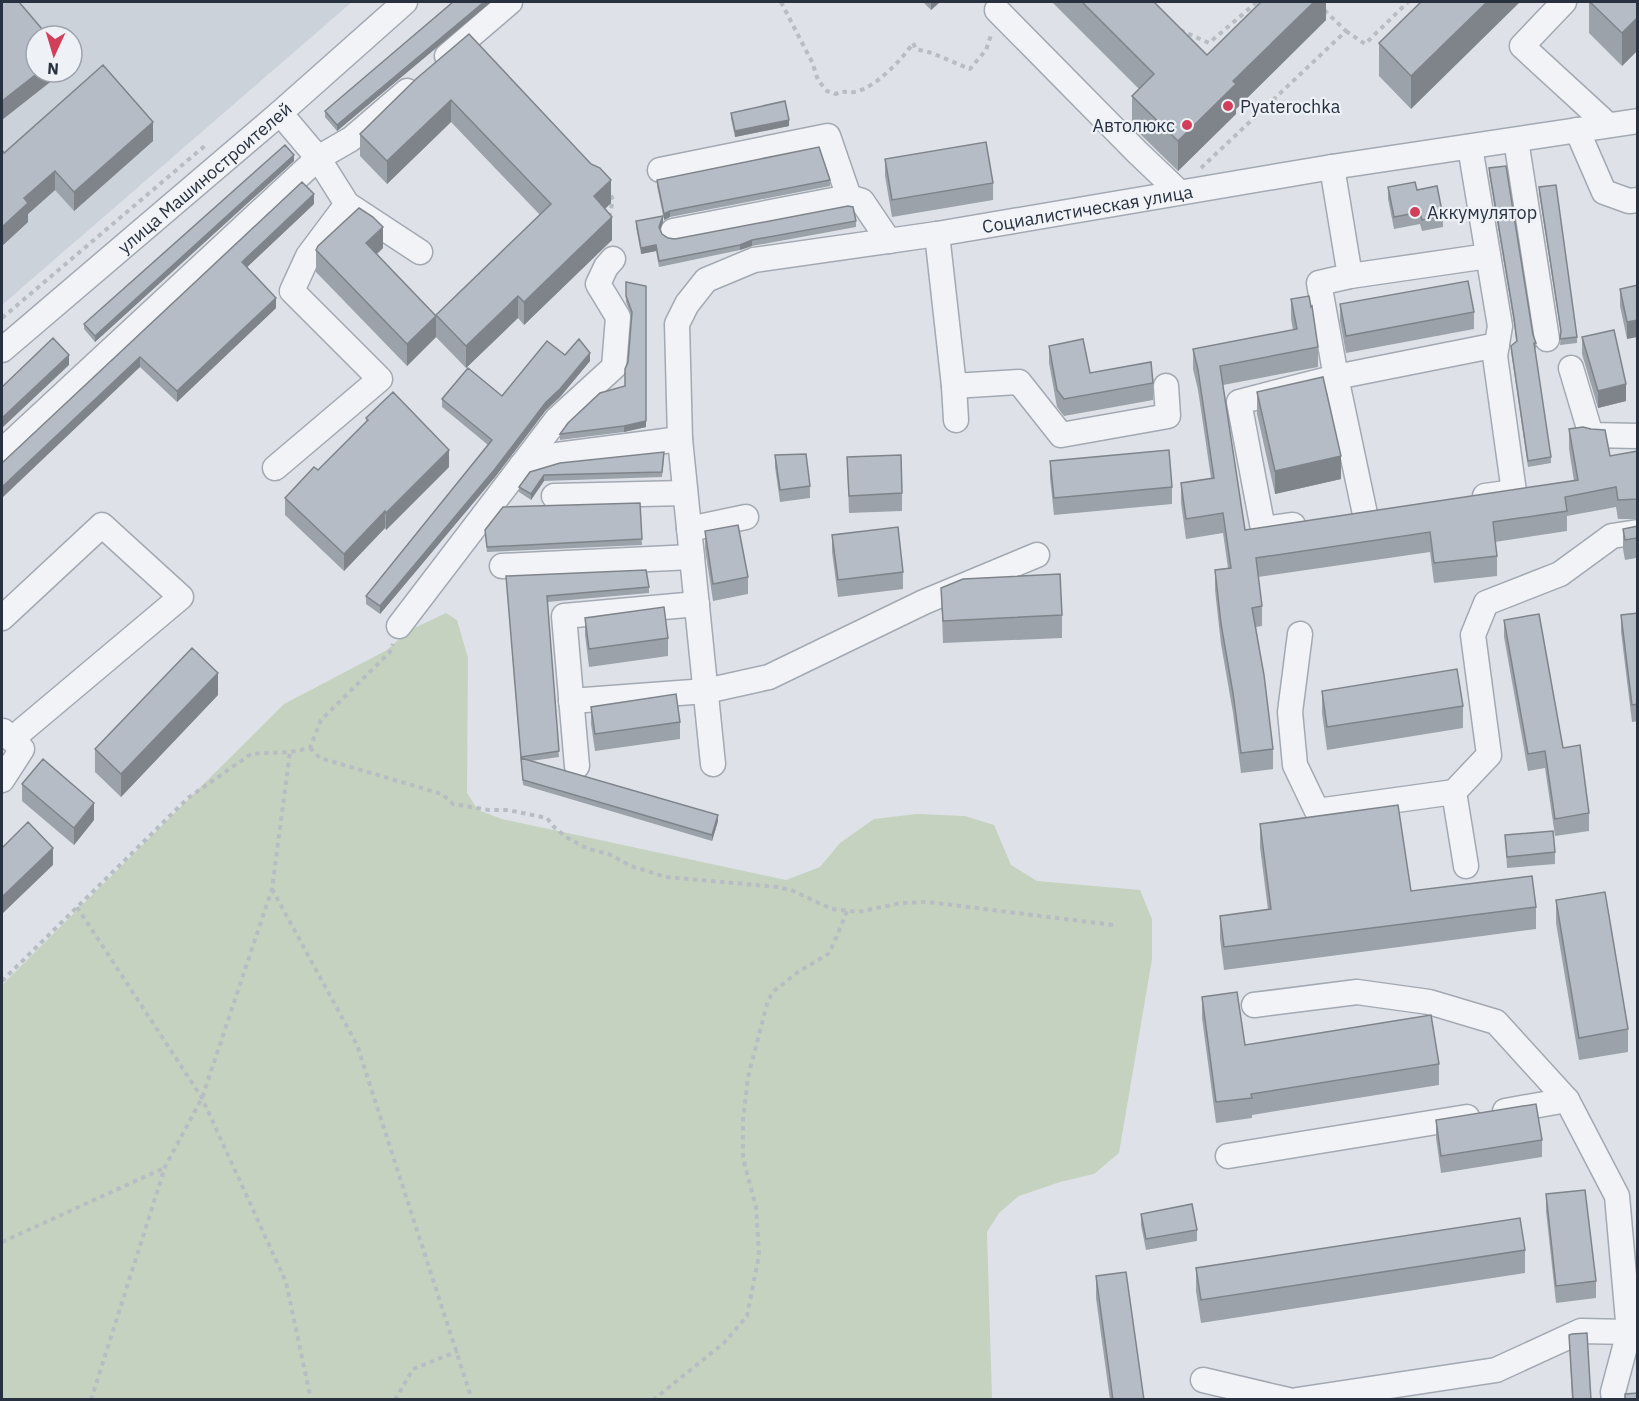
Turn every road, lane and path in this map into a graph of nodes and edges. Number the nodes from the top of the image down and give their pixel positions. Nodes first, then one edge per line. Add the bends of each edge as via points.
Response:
1 (405, 2) edge
2 (510, 2) edge
3 (781, 2) edge
4 (1257, 2) edge
5 (1316, 2) edge
6 (1408, 2) edge
7 (1564, 2) edge
8 (1001, 14) joint
9 (1177, 29) edge
10 (1346, 31) junction
11 (470, 37) junction
12 (486, 54) edge
13 (280, 113) junction
14 (1638, 121) edge
15 (1608, 125) junction
16 (1576, 130) junction
17 (215, 138) dead end
18 (1516, 140) junction
19 (1470, 147) junction
20 (318, 158) junction
21 (1332, 167) junction
22 (660, 170) dead end
23 (1196, 173) dead end
24 (605, 184) edge
25 (1179, 192) junction
26 (849, 197) junction
27 (1638, 200) edge
28 (347, 204) junction
29 (608, 222) edge
30 (673, 231) dead end
31 (937, 234) junction
32 (889, 241) junction
33 (420, 252) dead end
34 (1488, 256) junction
35 (613, 259) dead end
36 (1350, 276) junction
37 (2, 318) edge
38 (1547, 339) dead end
39 (1497, 345) junction
40 (2, 350) edge
41 (1570, 368) dead end
42 (1336, 377) junction
43 (954, 386) junction
44 (1166, 386) dead end
45 (956, 420) dead end
46 (1638, 435) edge
47 (680, 439) junction
48 (2, 451) edge
49 (521, 466) junction
50 (275, 468) dead end
51 (685, 492) junction
52 (554, 496) dead end
53 (1468, 499) edge
54 (746, 518) dead end
55 (689, 529) junction
56 (1638, 532) edge
57 (1037, 555) dead end
58 (692, 557) junction
59 (502, 566) dead end
60 (697, 604) junction
61 (2, 618) edge
62 (399, 626) joint
63 (1300, 634) dead end
64 (706, 691) junction
65 (571, 701) junction
66 (7, 734) edge
67 (310, 748) junction
68 (290, 752) junction
69 (713, 764) dead end
70 (577, 766) dead end
71 (2, 780) edge
72 (1454, 792) junction
73 (1466, 866) dead end
74 (272, 889) junction
75 (77, 907) junction
76 (847, 911) junction
77 (1113, 925) dead end
78 (2, 981) edge
79 (1254, 1005) dead end
80 (202, 1098) junction
81 (1567, 1100) junction
82 (1228, 1156) dead end
83 (165, 1167) junction
84 (2, 1242) edge
85 (1633, 1333) edge
86 (458, 1351) junction
87 (1203, 1380) dead end
88 (91, 1400) edge
89 (311, 1400) edge
90 (395, 1400) edge
91 (472, 1400) edge
92 (653, 1400) edge
93 (1288, 1400) edge
94 (1297, 1400) edge
95 (1614, 1400) edge

1 - 13 street, улица Машиностроителей
2 - 11 street
3 - 8 path via 818,80 827,91 836,94 843,90 854,92 880,79 913,43 916,49 970,69 986,50 994,22
4 - 9 path via 1209,43
5 - 10 path
6 - 10 path via 1365,44
7 - 15 street via 1522,45
8 - 25 street
10 - 23 path
11 - 12 street
11 - 20 street via 351,139
13 - 20 street
13 - 40 street, улица Машиностроителей
14 - 15 street, Социалистическая улица
15 - 16 street, Социалистическая улица
16 - 18 street, Социалистическая улица
16 - 27 street via 1604,192 1629,201
17 - 37 path
18 - 19 street, Социалистическая улица
18 - 38 street
19 - 21 street, Социалистическая улица
19 - 34 street
20 - 28 street
20 - 48 street
21 - 25 street, Социалистическая улица
21 - 36 street
22 - 26 street via 828,136
24 - 29 path via 613,200
25 - 31 street, Социалистическая улица
26 - 30 street
26 - 32 street via 862,201
28 - 33 street
28 - 50 street via 308,256 292,291 380,379
31 - 32 street, Социалистическая улица
31 - 43 street
32 - 47 street, Социалистическая улица via 754,260 706,280 677,324
34 - 36 street
34 - 39 street via 1500,326
35 - 49 street via 598,284 618,317 614,367 557,418
36 - 42 street via 1319,283
39 - 42 street
39 - 53 street via 1495,356 1514,492
41 - 46 street via 1591,435
42 - 42 street via 1354,516 1263,529 1239,402
43 - 44 street via 1019,382 1060,435 1168,416
43 - 45 street
47 - 49 street via 557,455
47 - 51 street, Социалистическая улица
49 - 62 street
51 - 52 street
51 - 55 street, Социалистическая улица
54 - 55 street
55 - 58 street, Социалистическая улица
56 - 72 street via 1612,536 1560,574 1486,603 1473,635 1489,755
57 - 64 street via 924,602 769,677
58 - 59 street
58 - 60 street, Социалистическая улица
60 - 64 street, Социалистическая улица
60 - 65 street via 564,616
61 - 66 street via 102,525 181,597
62 - 67 path via 390,652 321,720
63 - 72 street via 1290,712 1295,765 1317,811
64 - 65 street
64 - 69 street, Социалистическая улица
65 - 70 street
66 - 71 street via 22,749
67 - 68 path
67 - 76 path via 320,758 442,794 453,804 547,818 566,837 631,867 666,877 778,887 832,909
68 - 74 path
68 - 75 path via 251,754 188,798
72 - 73 street
74 - 80 path
74 - 86 path via 357,1045
75 - 78 path
75 - 80 path
76 - 77 path via 928,902
76 - 92 path via 828,954 782,984 768,1000 748,1077 743,1158 756,1207 759,1255 747,1316 724,1343
79 - 81 street via 1357,992 1429,1002 1496,1022
80 - 83 path
80 - 89 path via 286,1282
81 - 82 street
81 - 85 street via 1617,1196
83 - 84 path
83 - 88 path
85 - 94 street via 1581,1331 1496,1370
85 - 95 street via 1613,1392
86 - 90 path via 413,1369
86 - 91 path
87 - 93 street

